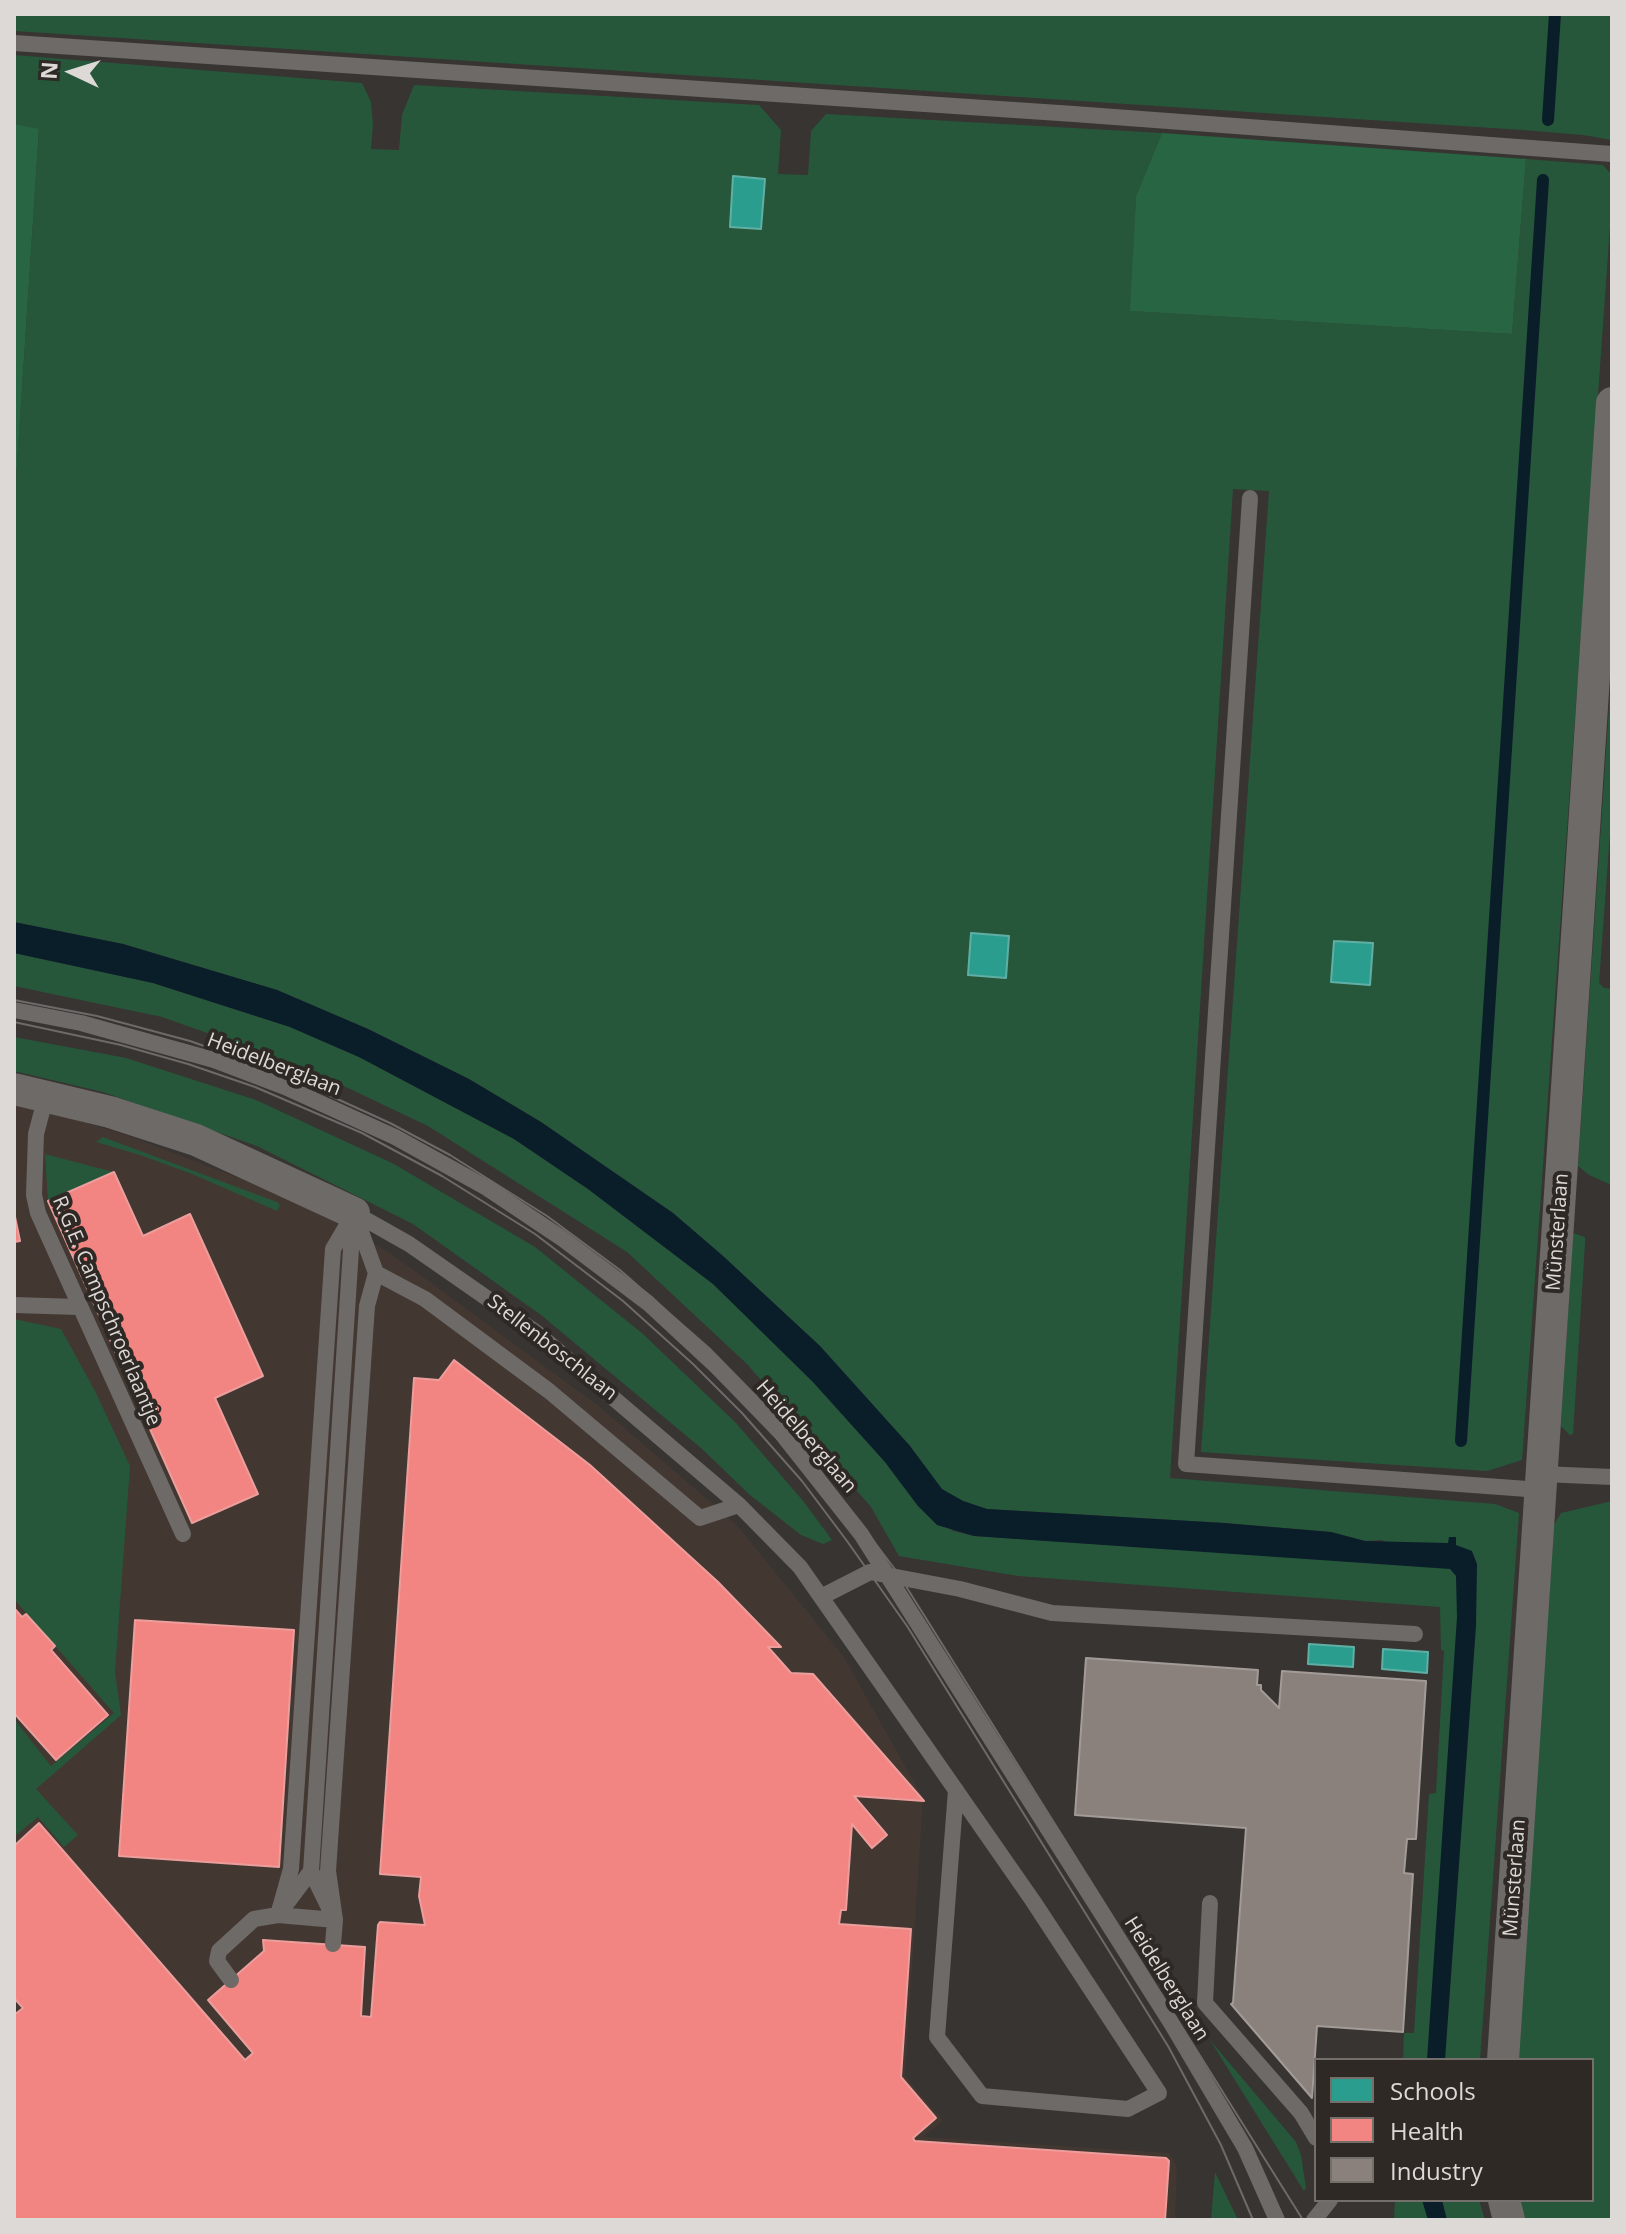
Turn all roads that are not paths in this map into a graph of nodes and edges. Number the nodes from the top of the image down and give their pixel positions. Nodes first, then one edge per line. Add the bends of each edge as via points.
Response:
1 (14, 43) edge
2 (1612, 154) edge
3 (1612, 403) edge
4 (1250, 498) dead end
5 (14, 1010) edge
6 (14, 1089) edge
7 (46, 1096) junction
8 (354, 1213) junction
9 (376, 1273) junction
10 (14, 1305) edge
11 (78, 1307) junction
12 (1612, 1477) edge
13 (1541, 1482) junction
14 (739, 1505) junction
15 (183, 1534) dead end
16 (887, 1575) junction
17 (821, 1597) junction
18 (1415, 1634) dead end
19 (956, 1790) junction
20 (311, 1871) junction
21 (1210, 1903) dead end
22 (278, 1915) junction
23 (335, 1920) junction
24 (333, 1944) dead end
25 (231, 1980) dead end
26 (1503, 2058) edge
27 (1314, 2135) edge
28 (1328, 2202) edge
29 (1277, 2220) edge
30 (1314, 2220) edge

1 - 2 lane
3 - 13 street, Münsterlaan
4 - 13 lane via 1186,1464
5 - 16 lane, Heidelberglaan via 214,1060 395,1137 487,1188 648,1303 717,1367 782,1434
6 - 7 street, Stellenboschlaan
7 - 8 street, Stellenboschlaan via 196,1140
7 - 11 lane, R.G.E. Campschroerlaantje via 36,1134 34,1195
8 - 9 lane
8 - 14 lane, Stellenboschlaan via 409,1244 537,1333
8 - 20 lane
8 - 22 lane via 333,1249 291,1869
9 - 14 lane, Stellenboschlaan via 425,1299 549,1391 700,1518
9 - 23 lane via 367,1306 328,1871
10 - 11 lane
11 - 15 lane, R.G.E. Campschroerlaantje
12 - 13 lane
13 - 26 street, Münsterlaan
14 - 17 lane, Stellenboschlaan via 800,1567
16 - 17 lane via 870,1572
16 - 18 lane via 1052,1613
16 - 29 lane, Heidelberglaan via 1171,2023 1245,2148
17 - 19 lane, Stellenboschlaan
19 - 19 lane, Stellenboschlaan via 937,2037 982,2096 1128,2109 1159,2093
20 - 22 lane
20 - 23 lane
21 - 27 lane, Heidelberglaan via 1205,2003
22 - 23 lane
22 - 25 lane via 254,1919 219,1951 217,1961
23 - 24 lane
28 - 30 lane

